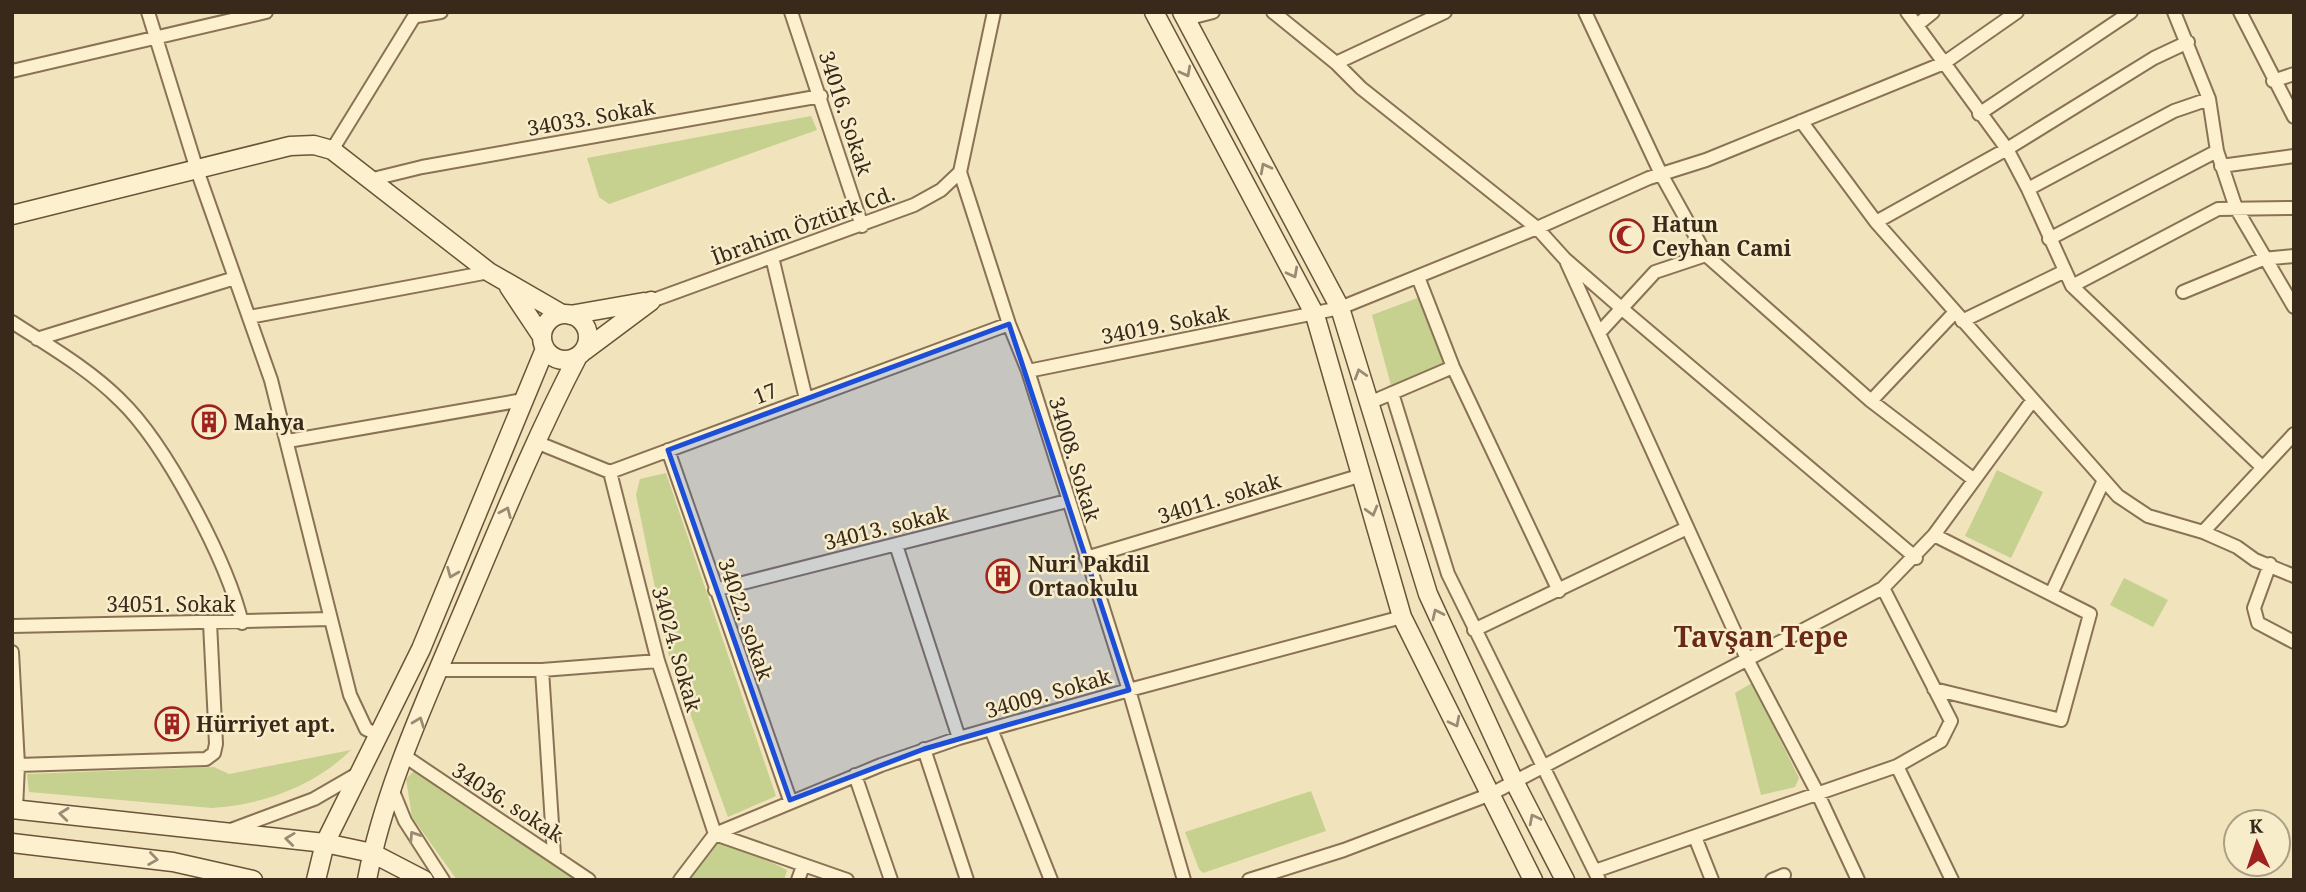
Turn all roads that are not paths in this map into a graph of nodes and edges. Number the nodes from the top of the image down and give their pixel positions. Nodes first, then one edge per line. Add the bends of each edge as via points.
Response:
1 (148, 12) edge
2 (266, 12) edge
3 (441, 12) edge
4 (791, 12) edge
5 (994, 12) edge
6 (1154, 12) edge
7 (1213, 12) edge
8 (1273, 12) edge
9 (1445, 12) edge
10 (1585, 12) edge
11 (1907, 12) edge
12 (1933, 12) edge
13 (2017, 12) edge
14 (2131, 12) edge
15 (2174, 12) edge
16 (2240, 12) edge
17 (417, 14) edge
18 (228, 16) edge
19 (1184, 16) edge
20 (1917, 25) junction
21 (156, 37) junction
22 (2188, 42) junction
23 (1336, 63) junction
24 (1944, 63) junction
25 (12, 71) edge
26 (2294, 74) edge
27 (2273, 81) junction
28 (821, 96) junction
29 (2209, 99) junction
30 (1979, 114) junction
31 (2294, 117) edge
32 (1801, 121) junction
33 (2007, 149) junction
34 (332, 150) junction
35 (2217, 151) junction
36 (2294, 156) edge
37 (2221, 166) junction
38 (197, 170) junction
39 (960, 172) junction
40 (1661, 174) junction
41 (369, 180) junction
42 (2028, 188) junction
43 (2236, 208) junction
44 (2294, 208) edge
45 (12, 215) edge
46 (1877, 222) junction
47 (862, 226) junction
48 (1536, 228) junction
49 (2049, 239) junction
50 (1706, 256) junction
51 (2294, 256) edge
52 (772, 257) junction
53 (1565, 259) junction
54 (2263, 259) junction
55 (2065, 271) junction
56 (489, 272) junction
57 (1418, 277) junction
58 (235, 278) junction
59 (507, 284) junction
60 (2071, 286) junction
61 (2183, 292) dead end
62 (651, 301) junction
63 (2294, 307) edge
64 (1340, 309) junction
65 (1621, 309) junction
66 (566, 314) junction
67 (1312, 315) junction
68 (249, 317) junction
69 (1958, 317) junction
70 (12, 322) edge
71 (1009, 324) junction
72 (1599, 333) junction
73 (37, 339) junction
74 (543, 342) junction
75 (581, 354) junction
76 (1454, 368) junction
77 (1028, 371) junction
78 (1392, 393) junction
79 (806, 398) junction
80 (523, 400) junction
81 (1871, 401) junction
82 (2032, 401) junction
83 (1369, 403) junction
84 (2294, 434) edge
85 (288, 441) junction
86 (536, 442) junction
87 (668, 450) junction
88 (2262, 467) junction
89 (610, 472) junction
90 (1362, 475) junction
91 (1973, 479) junction
92 (2104, 480) junction
93 (1067, 501) junction
94 (1687, 528) junction
95 (2203, 532) junction
96 (1934, 535) junction
97 (897, 545) junction
98 (1086, 558) junction
99 (1916, 558) junction
100 (2270, 564) junction
101 (2294, 576) edge
102 (1883, 588) junction
103 (715, 590) junction
104 (1559, 591) junction
105 (2051, 594) junction
106 (1402, 617) junction
107 (330, 619) junction
108 (210, 622) junction
109 (242, 623) junction
110 (12, 626) edge
111 (1474, 630) junction
112 (2294, 642) edge
113 (12, 652) edge
114 (658, 661) junction
115 (1748, 661) junction
116 (439, 670) junction
117 (542, 670) junction
118 (1934, 689) junction
119 (1129, 690) junction
120 (991, 729) junction
121 (380, 736) junction
122 (959, 738) junction
123 (924, 749) junction
124 (405, 757) junction
125 (18, 765) junction
126 (1897, 766) junction
127 (1542, 769) junction
128 (362, 772) junction
129 (855, 775) junction
130 (1515, 783) junction
131 (392, 789) junction
132 (1817, 792) junction
133 (1491, 794) junction
134 (790, 800) junction
135 (14, 809) edge
136 (228, 831) junction
137 (715, 834) junction
138 (1695, 836) junction
139 (12, 843) edge
140 (326, 843) junction
141 (372, 853) junction
142 (554, 855) junction
143 (803, 866) junction
144 (1597, 875) edge
145 (1268, 877) edge
146 (253, 880) edge
147 (316, 880) edge
148 (367, 880) edge
149 (424, 880) edge
150 (443, 880) edge
151 (589, 880) edge
152 (680, 880) edge
153 (798, 880) edge
154 (847, 880) edge
155 (891, 880) edge
156 (967, 880) edge
157 (1051, 880) edge
158 (1184, 880) edge
159 (1249, 880) edge
160 (1533, 880) edge
161 (1566, 880) edge
162 (1712, 880) edge
163 (1858, 880) edge
164 (1952, 880) edge

1 - 21 street
2 - 18 street
3 - 17 street
4 - 28 street, 34016. Sokak
5 - 39 street
6 -> 67 street
7 - 19 street
8 - 23 street
9 - 23 street
10 - 40 street
11 - 20 street
12 - 20 street
13 - 24 street, 34019. Sokak
14 - 30 street
15 - 22 street
16 - 27 street
17 - 34 street
18 - 21 street
64 -> 19 street
20 - 24 street
21 - 25 street
21 - 38 street
22 - 29 street
22 - 33 street via 2154,58
23 - 48 street
24 - 30 street
24 - 32 street, 34019. Sokak
26 - 27 street
27 - 31 street
28 - 41 street, 34033. Sokak
28 - 47 street, 34016. Sokak
29 - 35 street
29 - 42 street via 2174,110
30 - 33 street
32 - 40 street, 34019. Sokak
32 - 46 street
33 - 42 street
33 - 46 street
34 - 38 street via 290,146
34 - 41 street
35 - 37 street
35 - 49 street
36 - 37 street
37 - 43 street
38 - 45 street
38 - 58 street
39 - 47 street, İbrahim Öztürk Cd. via 941,190 914,205
39 - 71 street, 34008. Sokak
40 - 48 street, 34019. Sokak
40 - 50 street
41 - 56 street
42 - 49 street
43 - 44 street
43 - 54 street
43 - 60 street via 2218,209
46 - 69 street
47 - 52 street, İbrahim Öztürk Cd.
48 - 53 street
48 - 57 street, 34019. Sokak
49 - 55 street
50 - 65 street via 1655,272
50 - 81 street
51 - 54 street
52 - 62 street, İbrahim Öztürk Cd.
52 - 79 street
53 - 65 street
53 - 72 street
54 - 61 street
54 - 63 street
55 - 60 street
55 - 69 street
56 - 59 street
56 - 68 street
57 - 64 street, 34019. Sokak
57 - 76 street
58 - 68 street
58 - 73 street
59 - 66 street
59 - 74 street
60 - 88 street
62 - 66 street
62 - 75 street
64 - 67 street, 34019. Sokak
83 -> 64 street
65 - 72 street
65 - 99 street
66 - 74 street via 548,320
66 - 75 street via 587,329
67 - 77 street, 34019. Sokak
67 - 90 street
68 - 85 street
69 - 81 street
69 - 82 street
70 - 73 street
71 - 77 street, 34008. Sokak
71 - 79 street, 17
72 - 94 street
73 - 109 street via 88,373 140,421 214,550 235,594
74 - 75 street via 550,355 564,361
74 - 80 street
75 - 86 street
76 - 78 street
76 - 104 street
77 - 93 street, 34008. Sokak
78 - 83 street
78 - 111 street via 1448,574
79 - 87 street, 17
80 - 85 street
80 -> 121 street via 421,649
81 - 91 street
82 - 91 street
82 - 92 street
130 -> 83 street via 1428,594
84 - 88 street
85 - 107 street
86 - 89 street
116 -> 86 street
87 - 89 street, 17
87 - 103 street, 34022. sokak
88 - 95 street
89 - 114 street, 34024. Sokak
90 - 98 street, 34011. sokak
90 -> 106 street
91 - 96 street
92 - 95 street via 2118,496 2148,516
92 - 105 street
93 - 97 street, 34013. sokak
93 - 98 street, 34008. Sokak
94 - 104 street
94 - 115 street
95 - 100 street
96 - 99 street
96 - 105 street
97 - 103 street, 34013. sokak
97 - 122 street
98 - 119 street, 34008. Sokak
99 - 102 street
100 - 101 street
100 - 112 street via 2254,608 2258,623
102 - 115 street
102 - 118 street
103 - 134 street, 34022. sokak
104 - 111 street
105 - 118 street via 2090,614 2061,720
106 - 119 street, 34009. Sokak
106 -> 133 street
107 - 109 street, 34051. Sokak
107 - 121 street via 350,695 366,729
108 - 109 street, 34051. Sokak
108 - 110 street, 34051. Sokak
108 - 125 street via 216,744 206,759
111 - 127 street
113 - 125 street
114 - 117 street
114 - 137 street, 34024. Sokak
115 - 127 street
115 - 132 street
116 - 117 street
124 -> 116 street
117 - 142 street
118 - 126 street via 1951,722 1941,741
119 - 120 street, 34009. Sokak
119 - 158 street, 34008. Sokak
120 - 122 street, 34009. Sokak
120 - 157 street
121 - 128 street
122 - 123 street, 34009. Sokak
123 - 129 street, 34009. Sokak
123 - 156 street
124 - 131 street
124 - 142 street, 34036. sokak
125 - 135 street
126 - 132 street
126 - 164 street
127 - 130 street
127 - 144 street
128 - 136 street via 314,799
128 - 140 street
129 - 134 street, 34009. Sokak
129 - 155 street
130 - 133 street
161 -> 130 street
131 - 141 street
150 -> 131 street via 405,821
132 - 138 street
132 - 163 street
133 - 145 street
133 - 160 street
134 - 137 street, 34009. Sokak
136 -> 135 street
140 -> 136 street
137 - 143 street
137 - 152 street
138 - 144 street
138 - 162 street
139 -> 146 street via 173,862
140 - 141 street
140 - 147 street
141 - 148 street
141 - 149 street
142 - 151 street, 34036. sokak
143 - 153 street
143 - 154 street
145 - 159 street

